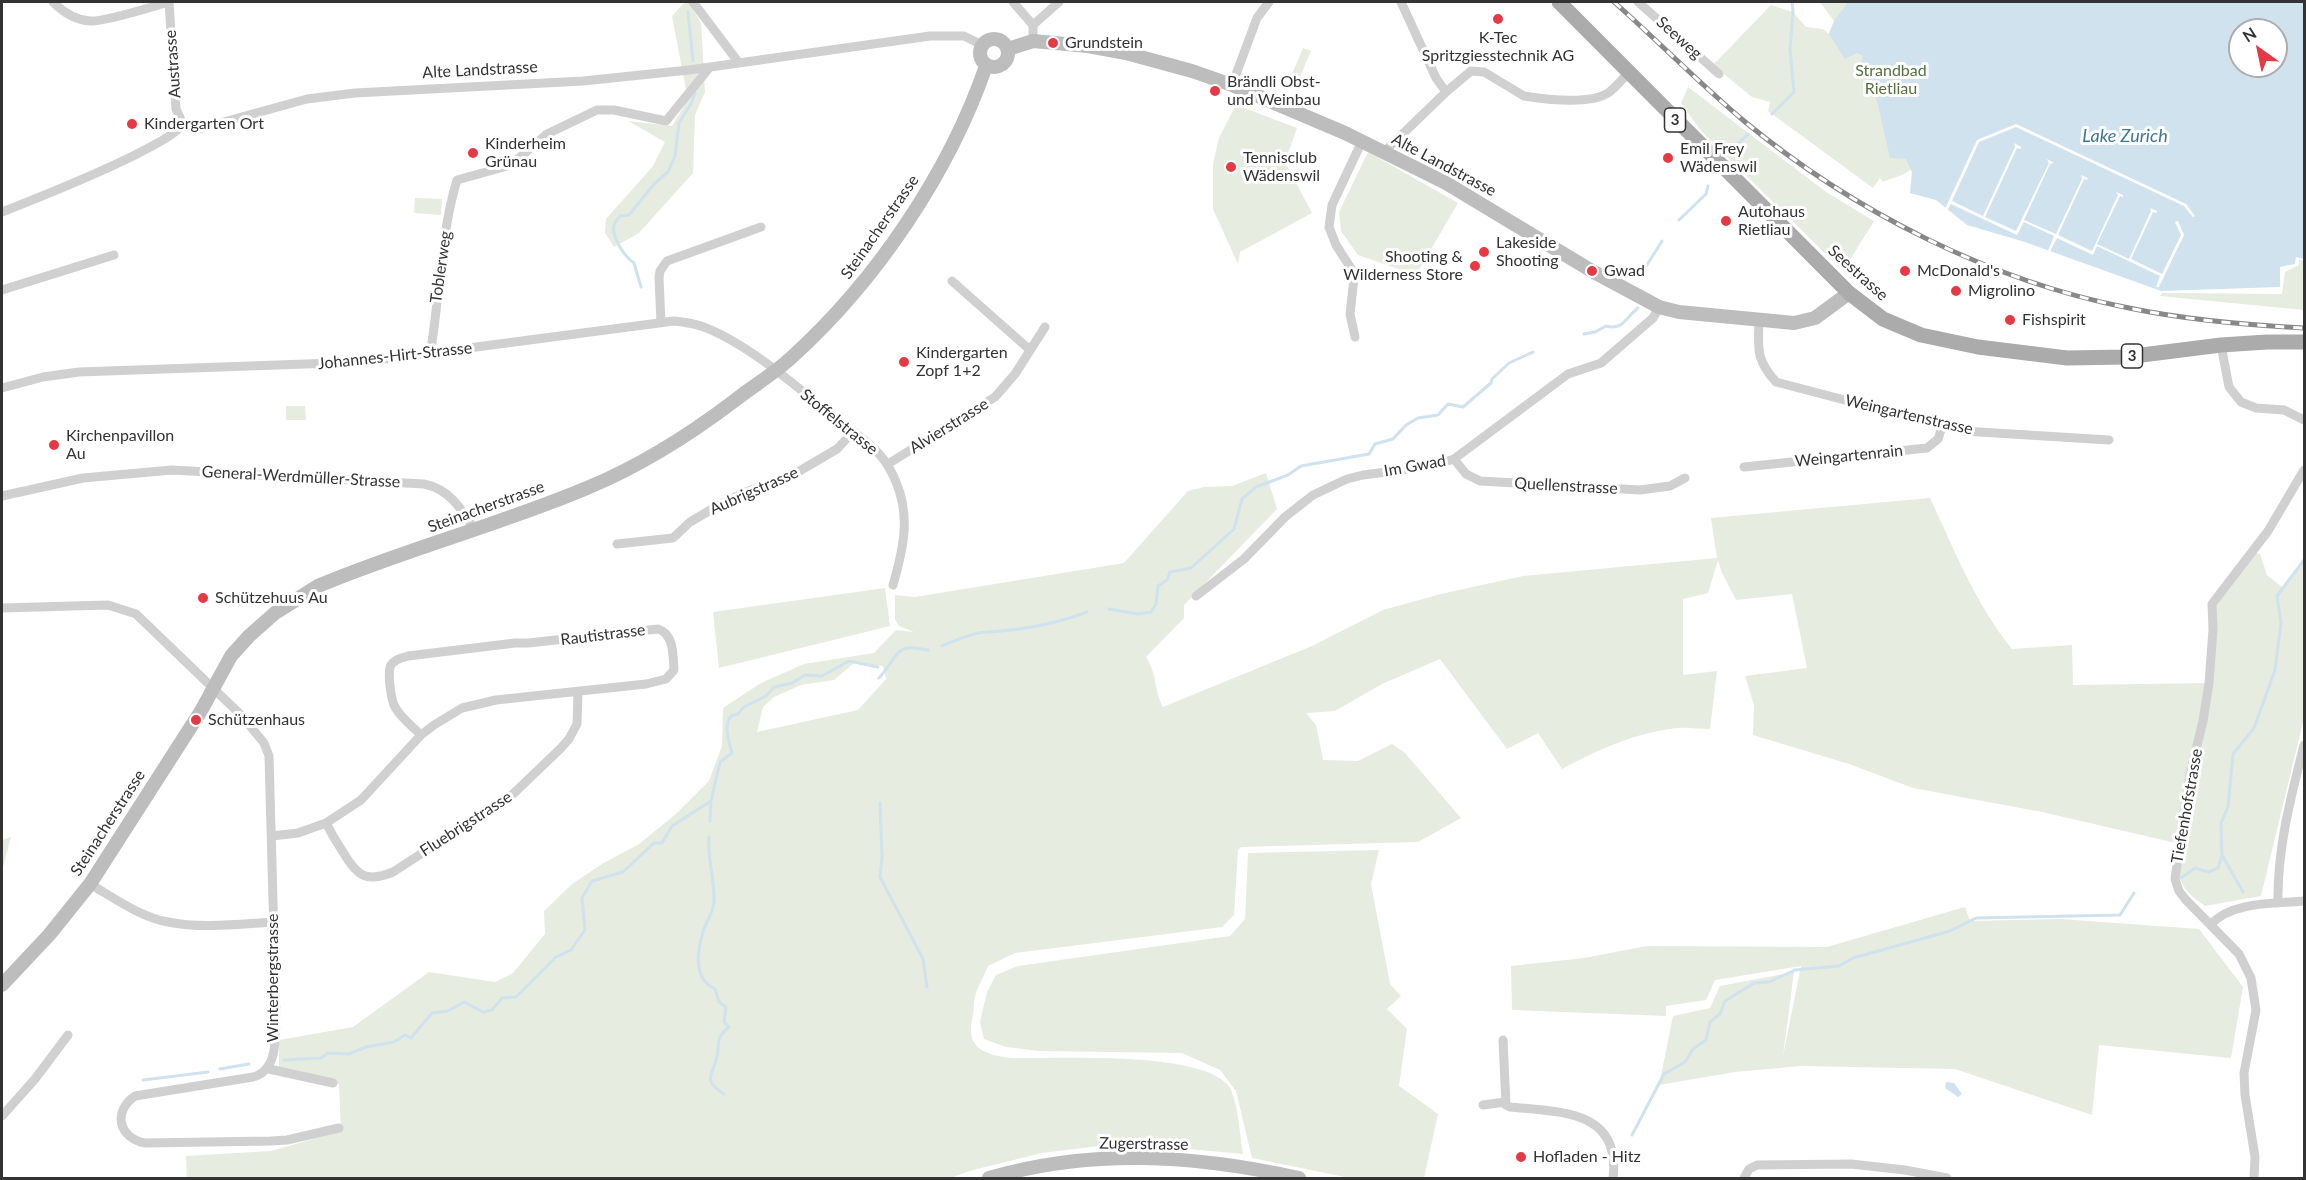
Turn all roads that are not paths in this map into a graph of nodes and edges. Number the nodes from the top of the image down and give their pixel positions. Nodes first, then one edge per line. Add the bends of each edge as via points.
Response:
1 (53, 2) edge
2 (169, 2) edge
3 (693, 2) edge
4 (1013, 2) edge
5 (1059, 2) edge
6 (1269, 2) edge
7 (1401, 2) edge
8 (1558, 2) edge
9 (1638, 2) edge
10 (1033, 25) junction
11 (1033, 41) junction
12 (982, 45) junction
13 (1008, 49) junction
14 (739, 63) junction
15 (986, 66) junction
16 (710, 67) junction
17 (1629, 73) junction
18 (1719, 74) dead end
19 (1232, 84) junction
20 (1446, 92) junction
21 (183, 124) junction
22 (1362, 141) junction
23 (1384, 152) junction
24 (2, 212) edge
25 (760, 227) dead end
26 (114, 255) dead end
27 (952, 281) dead end
28 (2, 290) edge
29 (1849, 293) junction
30 (1659, 307) junction
31 (1759, 321) junction
32 (661, 323) junction
33 (1045, 327) dead end
34 (1355, 337) dead end
35 (2304, 342) edge
36 (2221, 345) junction
37 (1030, 350) junction
38 (430, 355) junction
39 (775, 371) junction
40 (2, 388) edge
41 (2304, 420) edge
42 (1942, 427) junction
43 (853, 432) junction
44 (2109, 440) dead end
45 (1454, 459) junction
46 (888, 464) junction
47 (1744, 467) dead end
48 (2304, 470) edge
49 (1685, 478) dead end
50 (2, 496) edge
51 (474, 529) junction
52 (617, 544) dead end
53 (893, 585) dead end
54 (1196, 596) dead end
55 (2, 608) edge
56 (213, 689) junction
57 (578, 692) junction
58 (422, 735) junction
59 (2304, 745) edge
60 (326, 823) junction
61 (273, 836) junction
62 (90, 884) junction
63 (2304, 901) edge
64 (2278, 903) junction
65 (274, 922) junction
66 (2211, 924) junction
67 (2, 985) edge
68 (68, 1035) dead end
69 (1503, 1040) dead end
70 (269, 1069) junction
71 (333, 1083) dead end
72 (1505, 1102) junction
73 (1483, 1105) dead end
74 (2, 1116) edge
75 (339, 1128) dead end
76 (989, 1179) edge
77 (1299, 1179) edge
78 (1613, 1179) edge
79 (1744, 1179) edge
80 (1947, 1179) edge
81 (2254, 1179) edge

1 - 2 street via 77,19 92,21
2 - 21 street, Austrasse via 176,110
3 - 14 street
4 - 10 street
5 - 10 street
6 - 19 street via 1257,18
7 - 20 street
8 - 17 main road, Seestrasse / 3
9 - 18 street, Seeweg
10 - 11 street
11 - 13 street, Alte Landstrasse
11 - 19 street, Alte Landstrasse via 1126,53
12 - 13 street via 996,39
12 - 14 street, Alte Landstrasse via 964,36 930,36
12 - 15 street via 980,57
13 - 15 street via 1008,57 1001,66
14 - 16 street, Alte Landstrasse
15 - 39 street, Steinacherstrasse via 952,146 910,217 843,305
16 - 21 street, Alte Landstrasse via 574,82 355,93 307,99 198,129
16 - 38 street, Toblerweg via 666,121 597,110 547,134 510,165 457,180 449,210
17 - 20 street via 1609,92 1593,99 1524,96 1477,70 1470,71
17 - 29 main road, Seestrasse / 3
19 - 22 street, Alte Landstrasse
20 - 23 street
21 - 24 street via 176,133 100,173
22 - 23 street, Alte Landstrasse
22 - 34 street via 1332,205 1329,227 1354,278 1350,314
23 - 30 street, Alte Landstrasse via 1446,183
25 - 32 street via 667,261 659,278
26 - 28 street
27 - 37 street
29 - 31 street, Alte Landstrasse via 1805,321
29 - 36 main road, Seestrasse / 3 via 1898,326 1978,347 2091,358
30 - 31 street, Alte Landstrasse
30 - 45 street, Im Gwad via 1653,318 1601,363 1568,374
31 - 42 street, Weingartenstrasse via 1758,353 1764,369 1776,382
32 - 38 street, Johannes-Hirt-Strasse
32 - 39 street, Johannes-Hirt-Strasse via 701,326
33 - 37 street, Alvierstrasse
35 - 36 main road, Seestrasse / 3
36 - 41 street via 2229,387 2241,402 2256,408 2284,410
37 - 46 street, Alvierstrasse via 995,397
38 - 40 street, Johannes-Hirt-Strasse via 362,362 302,361 79,372
39 - 43 street, Stoffelstrasse
39 - 51 street, Steinacherstrasse via 700,427 650,458 586,488
42 - 44 street, Weingartenstrasse
42 - 47 street, Weingartenrain via 1938,439 1927,448
43 - 46 street, Stoffelstrasse
43 - 52 street, Aubrigstrasse via 837,449 805,468 719,505 690,522 674,538
45 - 49 street, Quellenstrasse via 1466,474 1480,482 1640,490 1670,486
45 - 54 street, Im Gwad via 1347,479 1313,495 1244,559
46 - 53 street, Stoffelstrasse via 899,490 905,522
48 - 66 street, Tiefenhofstrasse via 2268,531 2212,604 2209,683 2190,774 2175,879 2179,891
50 - 51 street, General-Werdmüller-Strasse via 66,480 162,470 424,484 437,486 448,494
51 - 56 street, Steinacherstrasse via 334,580 289,603 240,645
55 - 56 street, Winterbergstrasse via 108,604 128,609
56 - 61 street, Winterbergstrasse via 264,743 270,771
56 - 62 street, Steinacherstrasse
57 - 58 street, Rautistrasse via 478,703 462,708
57 - 58 street, Rautistrasse via 666,679 674,670 667,634 658,628 398,659 390,670 392,699 399,713
57 - 60 street, Fluebrigstrasse via 577,724 560,749 512,795 393,872 378,878 352,868
58 - 60 street via 361,800
59 - 64 street via 2282,843
60 - 61 street via 298,833
61 - 65 street, Winterbergstrasse
62 - 65 street via 142,913 168,922
62 - 67 street, Steinacherstrasse
63 - 64 street
64 - 66 street via 2233,909
65 - 70 street, Winterbergstrasse via 276,1010
66 - 81 street, Tiefenhofstrasse via 2239,954 2251,978 2256,1010 2244,1073 2255,1157
68 - 74 street
69 - 72 street
70 - 71 street
70 - 75 street via 253,1077 135,1096 123,1106 124,1129 131,1139 145,1143 287,1140
72 - 73 street
72 - 78 street via 1510,1107 1573,1115 1599,1128 1606,1134 1613,1152
76 - 77 street, Zugerstrasse via 1049,1163 1122,1157 1191,1160
79 - 80 street via 1749,1169 1757,1165 1851,1164

